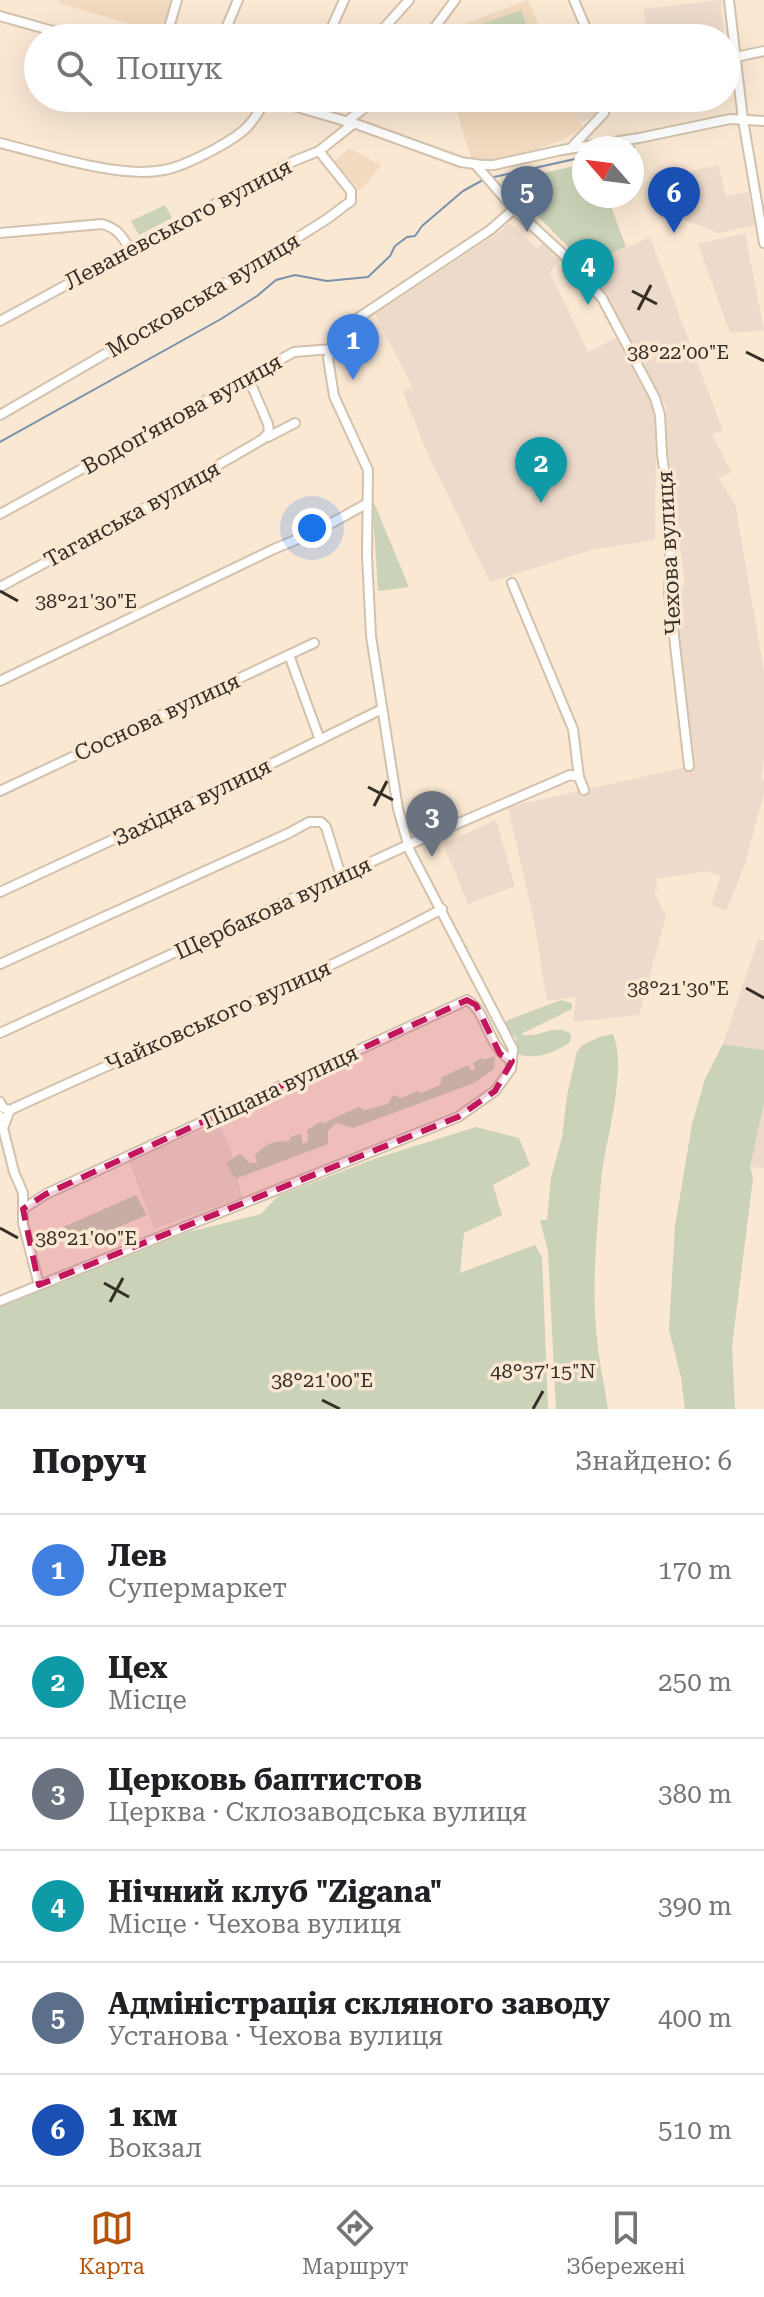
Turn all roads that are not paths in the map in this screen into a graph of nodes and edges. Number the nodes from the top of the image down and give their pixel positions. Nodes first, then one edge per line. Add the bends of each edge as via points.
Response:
1 (177, 0) edge
2 (238, 0) edge
3 (344, 0) edge
4 (409, 0) edge
5 (455, 0) edge
6 (574, 0) edge
7 (729, 0) edge
8 (0, 16) edge
9 (28, 24) edge
10 (170, 24) edge
11 (228, 24) edge
12 (333, 24) edge
13 (388, 24) edge
14 (437, 24) edge
15 (584, 24) edge
16 (732, 24) edge
17 (764, 51) edge
18 (740, 56) edge
19 (740, 93) edge
20 (259, 112) edge
21 (309, 112) edge
22 (360, 112) edge
23 (604, 112) edge
24 (743, 120) junction
25 (764, 121) edge
26 (350, 123) junction
27 (0, 143) edge
28 (569, 149) junction
29 (319, 151) junction
30 (475, 164) junction
31 (514, 209) junction
32 (762, 225) edge
33 (0, 233) edge
34 (764, 243) edge
35 (130, 249) junction
36 (0, 321) edge
37 (332, 349) junction
38 (248, 377) junction
39 (0, 415) edge
40 (295, 423) dead end
41 (263, 439) junction
42 (366, 504) junction
43 (0, 514) edge
44 (512, 583) dead end
45 (0, 587) edge
46 (314, 643) dead end
47 (289, 655) junction
48 (0, 681) edge
49 (382, 709) junction
50 (320, 740) junction
51 (689, 766) dead end
52 (579, 777) junction
53 (584, 790) dead end
54 (0, 791) edge
55 (408, 845) junction
56 (341, 876) junction
57 (0, 892) edge
58 (442, 909) junction
59 (0, 964) edge
60 (0, 1033) edge
61 (512, 1065) junction
62 (0, 1102) edge
63 (10, 1110) junction
64 (0, 1116) edge
65 (3, 1128) junction
66 (23, 1193) junction
67 (37, 1200) junction
68 (23, 1209) junction
69 (39, 1285) junction
70 (0, 1301) edge

1 - 10 street
2 - 11 street
3 - 12 street
4 - 13 street
5 - 14 street
6 - 15 street
7 - 16 street
8 - 9 street
17 - 18 street
19 - 24 street
20 - 27 street via 242,134 167,170 144,173
21 - 26 street
22 - 26 street, Леваневського вулиця
23 - 28 street
24 - 25 street
24 - 28 street
24 - 32 street
26 - 29 street, Леваневського вулиця
26 - 30 street
28 - 30 street
29 - 35 street, Леваневського вулиця
29 - 39 street, Московська вулиця via 351,191 351,201 203,297
30 - 31 street, Чехова вулиця
31 - 37 street via 340,330
31 - 51 street, Чехова вулиця via 602,298 658,406 671,523 669,593
32 - 34 street
33 - 35 street via 102,224 119,232
35 - 36 street, Леваневського вулиця
37 - 38 street, Водоп’янова вулиця via 294,352
37 - 42 street via 328,358 334,396 368,470
38 - 41 street via 268,424
38 - 43 street, Водоп’янова вулиця
40 - 41 street, Таганська вулиця
41 - 45 street, Таганська вулиця
42 - 48 street
42 - 49 street via 371,636
44 - 52 street via 573,729
46 - 47 street, Соснова вулиця
47 - 50 street
47 - 54 street, Соснова вулиця
49 - 50 street, Західна вулиця
49 - 55 street
50 - 57 street, Західна вулиця
52 - 53 street
52 - 55 street, Щербакова вулиця via 570,775
55 - 56 street, Щербакова вулиця
55 - 58 street
56 - 59 street via 326,827 309,822
56 - 60 street, Щербакова вулиця
58 - 61 street via 513,1049
58 - 63 street, Чайковського вулиця via 280,990
61 - 67 street, Піщана вулиця via 500,1054 476,1005 467,1000
61 - 69 street via 495,1091 458,1117
62 - 63 street
63 - 65 street
64 - 65 street
65 - 66 street
66 - 67 street
66 - 68 street
67 - 68 street, Піщана вулиця
68 - 69 street
69 - 70 street

